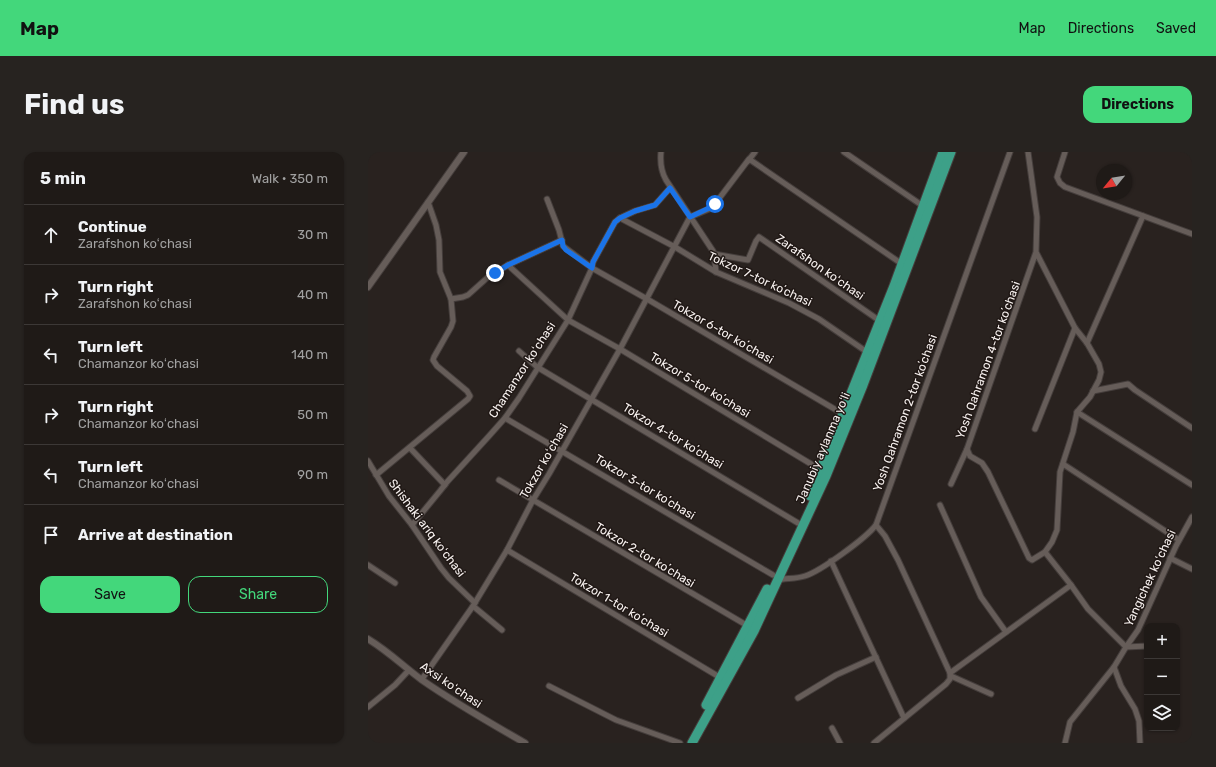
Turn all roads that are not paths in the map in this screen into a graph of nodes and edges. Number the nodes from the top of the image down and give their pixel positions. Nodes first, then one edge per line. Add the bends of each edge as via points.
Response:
1 (464, 152) edge
2 (661, 152) edge
3 (755, 152) edge
4 (844, 152) edge
5 (942, 152) edge
6 (951, 152) edge
7 (1010, 152) edge
8 (1028, 152) edge
9 (1065, 152) edge
10 (750, 159) junction
11 (670, 188) junction
12 (547, 200) dead end
13 (428, 202) junction
14 (923, 206) junction
15 (1143, 216) junction
16 (690, 217) junction
17 (620, 218) junction
18 (1192, 234) edge
19 (562, 240) junction
20 (675, 247) junction
21 (1036, 252) junction
22 (714, 254) junction
23 (902, 264) junction
24 (508, 265) junction
25 (592, 268) junction
26 (716, 272) junction
27 (368, 287) edge
28 (450, 298) junction
29 (647, 298) junction
30 (568, 320) junction
31 (880, 321) junction
32 (1075, 328) junction
33 (1087, 343) junction
34 (620, 349) junction
35 (518, 351) dead end
36 (868, 352) junction
37 (537, 367) junction
38 (1093, 391) junction
39 (591, 399) junction
40 (1077, 412) junction
41 (843, 414) junction
42 (505, 418) junction
43 (1192, 428) edge
44 (1035, 429) dead end
45 (410, 448) junction
46 (967, 449) junction
47 (562, 450) junction
48 (368, 461) edge
49 (1063, 464) junction
50 (821, 470) junction
51 (376, 475) junction
52 (499, 480) dead end
53 (950, 484) dead end
54 (445, 485) junction
55 (1192, 485) edge
56 (533, 500) junction
57 (940, 505) dead end
58 (1192, 518) edge
59 (798, 523) junction
60 (412, 525) junction
61 (876, 525) junction
62 (1179, 540) junction
63 (507, 550) junction
64 (1045, 552) junction
65 (1170, 558) junction
66 (831, 561) junction
67 (368, 565) edge
68 (1192, 569) edge
69 (775, 577) junction
70 (395, 583) dead end
71 (1071, 585) junction
72 (474, 604) junction
73 (748, 626) junction
74 (502, 630) dead end
75 (1006, 632) junction
76 (368, 639) edge
77 (1144, 646) edge
78 (1126, 647) junction
79 (876, 657) junction
80 (1114, 667) junction
81 (409, 670) junction
82 (951, 674) junction
83 (721, 678) junction
84 (422, 680) junction
85 (549, 686) dead end
86 (991, 694) dead end
87 (798, 698) dead end
88 (368, 707) edge
89 (904, 718) junction
90 (832, 728) dead end
91 (525, 743) edge
92 (680, 743) edge
93 (686, 743) edge
94 (692, 743) edge
95 (840, 743) edge
96 (874, 743) edge
97 (1065, 743) edge
98 (1140, 743) edge

1 - 13 street
2 - 11 street via 662,173
3 - 10 street
4 - 14 street
5 - 14 highway, Janubiy aylanma yoʻli
6 - 69 highway, Janubiy aylanma yoʻli via 826,476
7 - 61 street, Yosh Qahramon 2-tor koʼchasi
8 - 21 street via 1037,217
9 - 15 street via 1057,177 1064,187
10 - 16 street via 715,204
10 - 23 street
11 - 16 street
11 - 17 street, Chamanzor koʻchasi via 655,205
12 - 19 street
13 - 27 street
13 - 28 street via 439,240 440,272
14 - 23 highway, Janubiy aylanma yoʻli
15 - 18 street
15 - 33 street
16 - 20 street
16 - 22 street
17 - 20 street, Tokzor 7-tor koʼchasi
17 - 25 street, Chamanzor koʻchasi via 612,226
19 - 24 street
19 - 25 street via 566,250
20 - 26 street, Tokzor 7-tor koʼchasi
20 - 29 street, Tokzor koʻchasi
21 - 32 street
21 - 46 street, Yosh Qahramon 4-tor koʼchasi
22 - 26 street
22 - 31 street, Zarafshon koʻchasi via 748,260 757,238 763,238
23 - 31 highway, Janubiy aylanma yoʻli
24 - 28 street via 487,278 468,295
24 - 30 street, Chamanzor koʻchasi
25 - 29 street, Tokzor 6-tor koʼchasi
25 - 30 street, Chamanzor koʻchasi
26 - 36 street, Tokzor 7-tor koʼchasi via 789,303 819,319
28 - 45 street via 453,321 433,360 470,396
29 - 34 street, Tokzor koʻchasi
29 - 41 street, Tokzor 6-tor koʼchasi
30 - 34 street, Tokzor 5-tor koʼchasi
30 - 37 street, Chamanzor koʻchasi
31 - 36 highway, Janubiy aylanma yoʻli
32 - 33 street
32 - 44 street
33 - 38 street via 1101,367 1100,380
34 - 39 street, Tokzor koʻchasi
34 - 50 street, Tokzor 5-tor koʼchasi
35 - 37 street, Tokzor 4-tor koʼchasi
36 - 41 highway, Janubiy aylanma yoʻli
37 - 39 street, Tokzor 4-tor koʼchasi
37 - 42 street, Chamanzor koʻchasi
38 - 40 street
38 - 43 street via 1128,384
39 - 47 street, Tokzor koʻchasi
39 - 59 street, Tokzor 4-tor koʼchasi
40 - 49 street
40 - 55 street
41 - 50 highway, Janubiy aylanma yoʻli
42 - 47 street, Tokzor 3-tor koʼchasi
42 - 54 street, Chamanzor koʻchasi
45 - 51 street
45 - 54 street
46 - 53 street
46 - 64 street, Yosh Qahramon 4-tor koʼchasi via 970,456 982,463 988,472 1029,558 1034,560
47 - 56 street, Tokzor koʻchasi
47 - 69 street, Tokzor 3-tor koʼchasi
48 - 51 street, Shishaki ariq koʻchasi
49 - 62 street
49 - 64 street via 1060,472 1057,530
50 - 59 highway, Janubiy aylanma yoʻli
51 - 60 street, Shishaki ariq koʻchasi
52 - 56 street, Tokzor 2-tor koʼchasi
54 - 60 street, Chamanzor koʻchasi
56 - 63 street, Tokzor koʻchasi
56 - 73 street, Tokzor 2-tor koʼchasi
57 - 75 street via 981,597
58 - 62 street, Yangichek koʻchasi
59 - 69 highway, Janubiy aylanma yoʻli
60 - 72 street, Shishaki ariq koʻchasi via 449,578
61 - 66 street via 862,539
61 - 82 street via 898,560
62 - 65 street, Yangichek koʻchasi
63 - 72 street, Tokzor koʻchasi
63 - 83 street, Tokzor 1-tor koʼchasi
64 - 71 street, Yangichek koʻchasi
65 - 68 street
65 - 78 street, Yangichek koʻchasi via 1138,630
66 - 69 street via 806,576
66 - 79 street
67 - 70 street
69 - 73 highway, Janubiy aylanma yoʻli
69 - 94 highway, Janubiy aylanma yoʻli via 754,631
71 - 75 street
71 - 78 street, Yangichek koʻchasi via 1088,609
72 - 74 street, Shishaki ariq koʻchasi
72 - 84 street, Tokzor koʻchasi
73 - 83 highway, Janubiy aylanma yoʻli
75 - 82 street
76 - 81 street, Axsi koʻchasi
77 - 78 street
78 - 80 street, Yangichek koʻchasi
79 - 87 street via 836,675
79 - 89 street
80 - 97 street, Yangichek koʻchasi via 1070,722
80 - 98 street via 1139,721
81 - 84 street, Axsi koʻchasi
81 - 88 street
82 - 86 street
82 - 89 street via 946,684
83 - 93 highway, Janubiy aylanma yoʻli
84 - 91 street, Axsi koʻchasi via 472,714
85 - 92 street via 609,716
89 - 96 street
90 - 95 street

